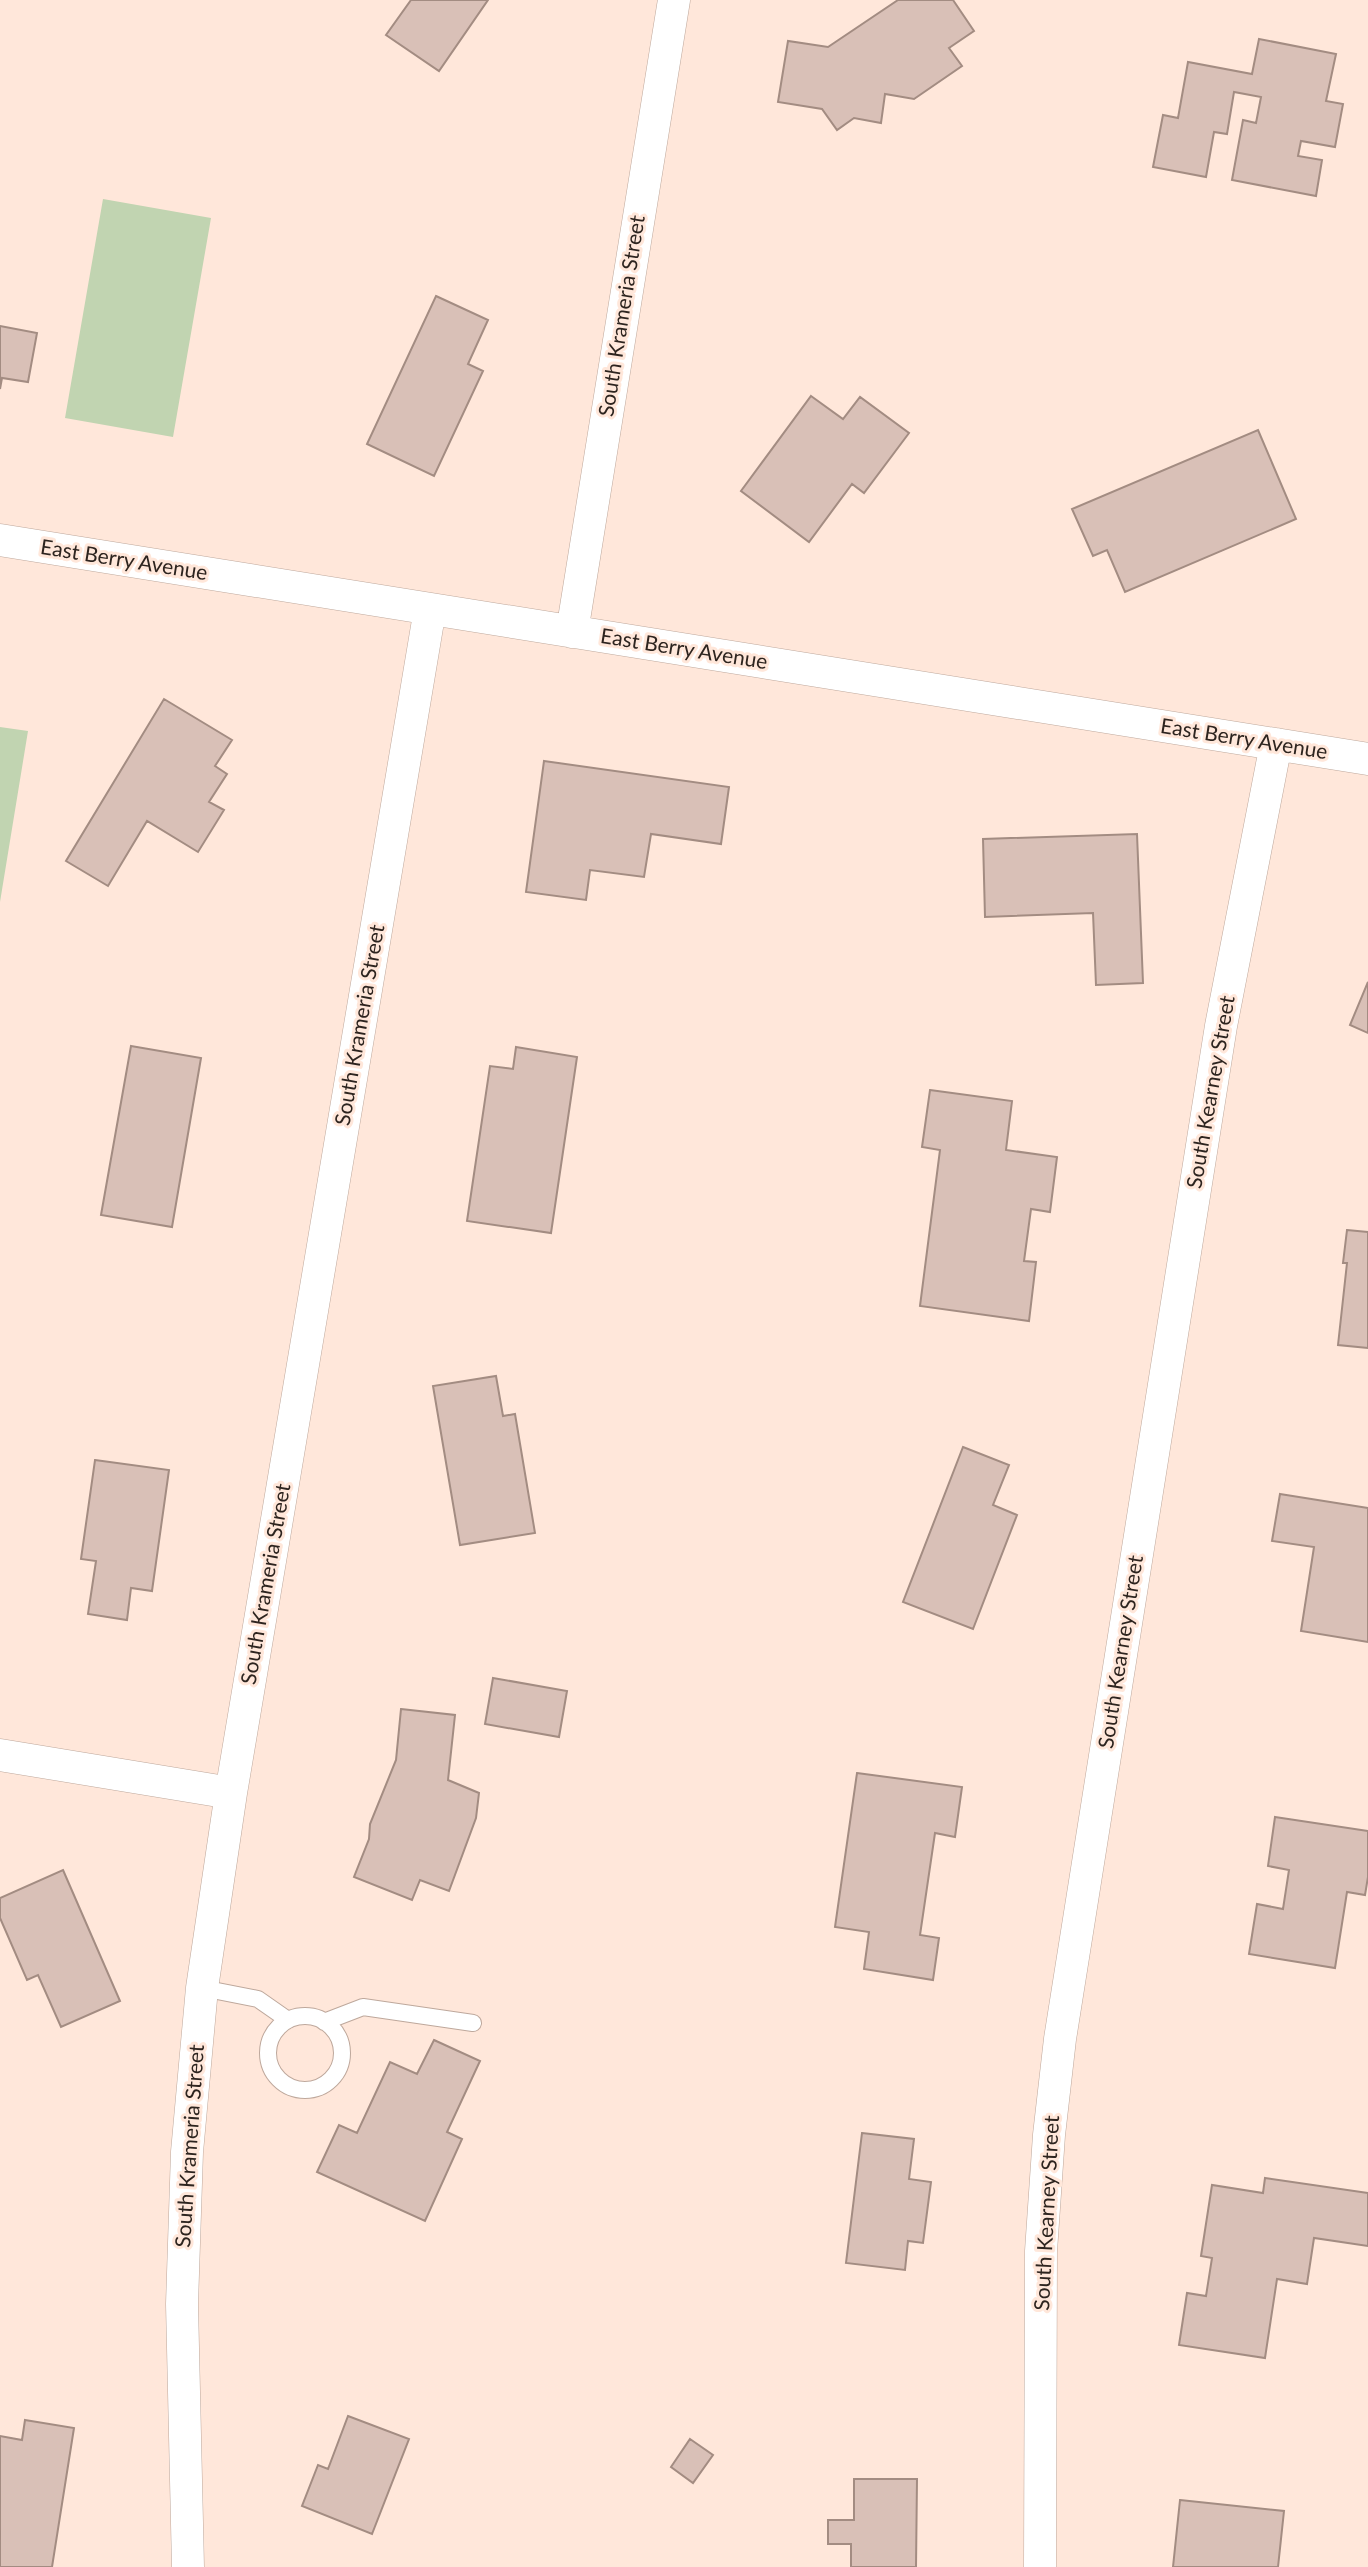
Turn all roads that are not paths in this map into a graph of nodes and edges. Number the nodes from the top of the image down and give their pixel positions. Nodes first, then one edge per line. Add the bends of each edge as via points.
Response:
1 (674, 0) edge
2 (0, 540) edge
3 (430, 609) junction
4 (572, 632) junction
5 (1276, 744) junction
6 (1368, 759) edge
7 (0, 1755) edge
8 (232, 1793) junction
9 (202, 1988) junction
10 (288, 2020) junction
11 (324, 2022) junction
12 (473, 2023) dead end
13 (188, 2567) edge
14 (1040, 2567) edge

1 - 4 street, South Krameria Street
2 - 3 street, East Berry Avenue
3 - 4 street, East Berry Avenue
3 - 8 street, South Krameria Street
4 - 5 street, East Berry Avenue
5 - 6 street, East Berry Avenue
5 - 14 street, South Kearney Street via 1221,1026 1060,2039 1041,2251
7 - 8 street
8 - 9 street, South Krameria Street
9 - 10 lane via 258,1999
9 - 13 street, South Krameria Street via 183,2220
10 - 11 lane via 312,2017
10 - 11 lane via 272,2037 268,2060 280,2080 300,2090 324,2085 340,2066 340,2041
11 - 12 lane via 363,2007

